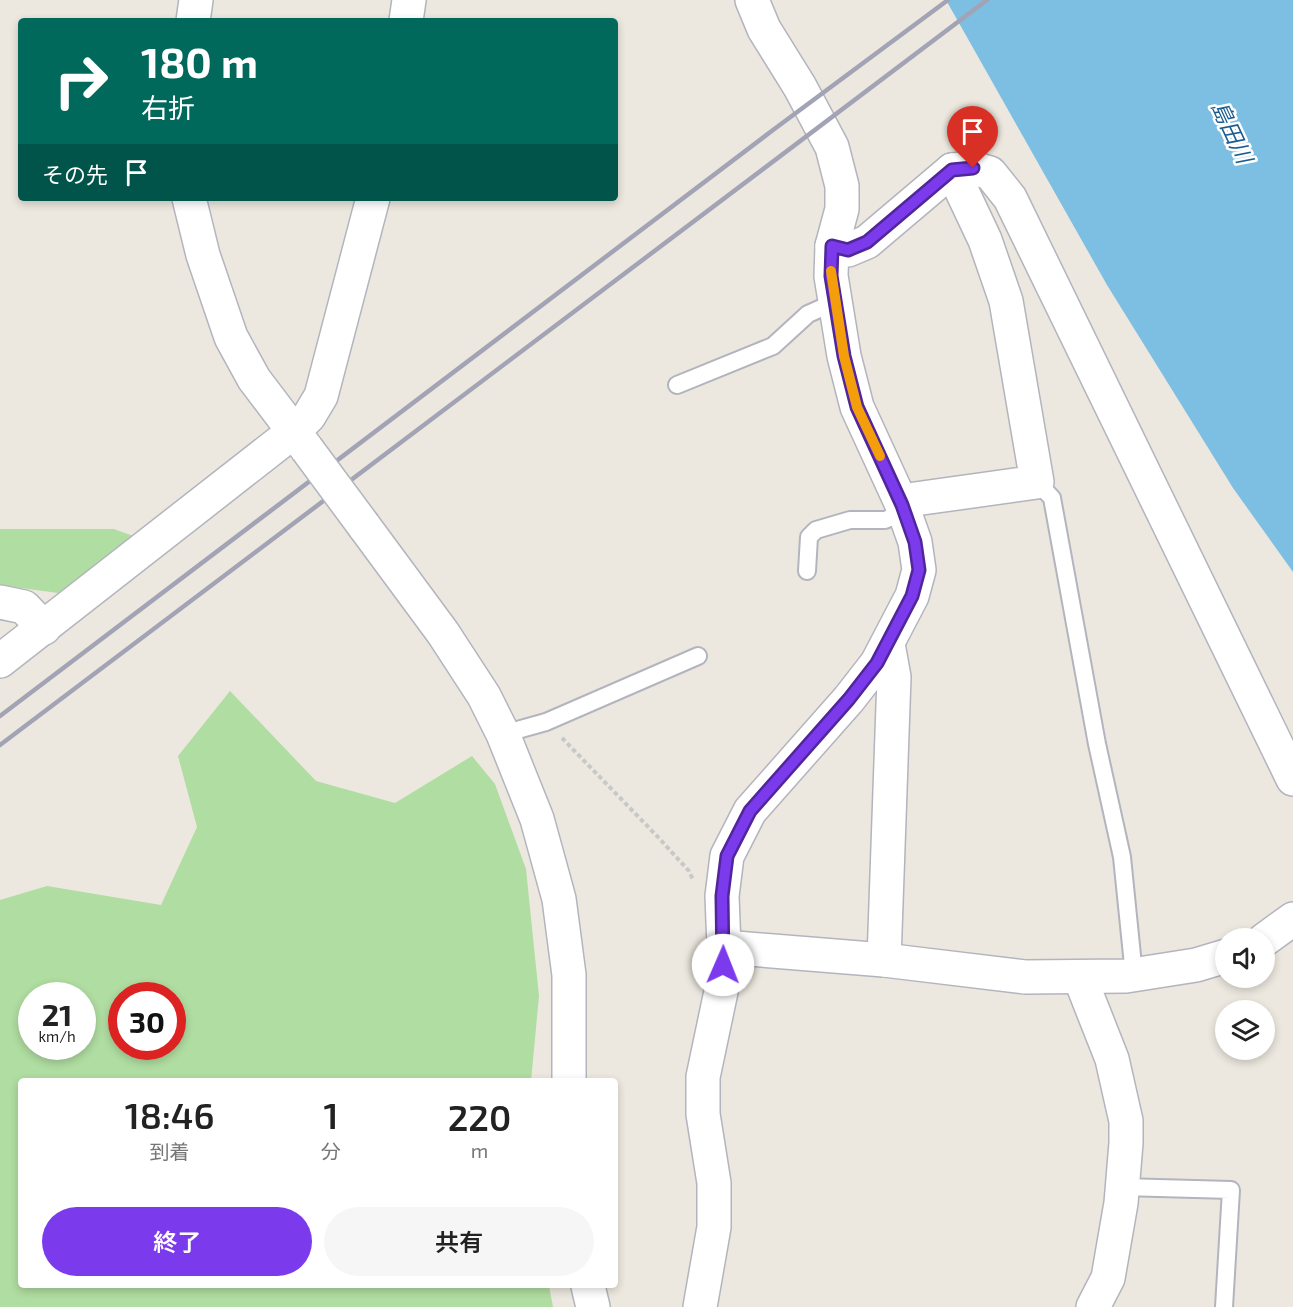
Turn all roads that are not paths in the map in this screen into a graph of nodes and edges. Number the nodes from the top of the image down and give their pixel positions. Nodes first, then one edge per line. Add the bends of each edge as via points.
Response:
1 (195, 0) edge
2 (409, 0) edge
3 (752, 0) edge
4 (193, 18) edge
5 (406, 18) edge
6 (952, 170) junction
7 (190, 201) edge
8 (372, 201) edge
9 (832, 246) junction
10 (835, 302) junction
11 (677, 385) dead end
12 (300, 441) junction
13 (1037, 482) junction
14 (903, 508) junction
15 (807, 571) dead end
16 (0, 602) edge
17 (44, 628) junction
18 (888, 644) junction
19 (698, 656) dead end
20 (0, 661) edge
21 (503, 734) junction
22 (1293, 779) edge
23 (1293, 919) edge
24 (1275, 932) edge
25 (724, 947) junction
26 (1215, 959) edge
27 (885, 960) junction
28 (1134, 975) junction
29 (1083, 977) junction
30 (569, 1078) edge
31 (1122, 1187) junction
32 (588, 1288) edge
33 (593, 1307) edge
34 (700, 1307) edge
35 (1093, 1307) edge
36 (1224, 1307) edge

1 - 4 street
2 - 5 street
3 - 9 street via 764,29 832,147 842,186 842,209
6 - 9 street via 867,242 848,250
6 - 13 street via 985,240 1006,301
6 - 22 street via 973,168 990,173 1010,198
7 - 12 street via 231,337 254,379
8 - 12 street via 321,396
9 - 10 street
10 - 11 lane via 808,314 773,346
10 - 14 street via 857,407
12 - 17 street
12 - 21 street, bridge via 443,633 484,696
13 - 14 street via 915,499
13 - 28 lane via 1052,498 1122,857
14 - 15 lane via 885,520 850,520 816,530 809,537
14 - 18 street via 915,542 919,570 912,596
16 - 17 street via 24,607
17 - 20 street
18 - 25 street via 849,699 750,811 727,856 722,896
18 - 27 street via 894,677
19 - 21 lane via 546,722
21 - 30 street via 537,819 559,899 569,975
23 - 24 street
25 - 27 street
25 - 34 street via 723,982 703,1077 703,1114 714,1183 714,1227
26 - 28 street
27 - 29 street via 1025,977
28 - 29 street
29 - 31 street via 1112,1059 1126,1121
31 - 35 street via 1107,1278
31 - 36 lane via 1231,1190
32 - 33 street

